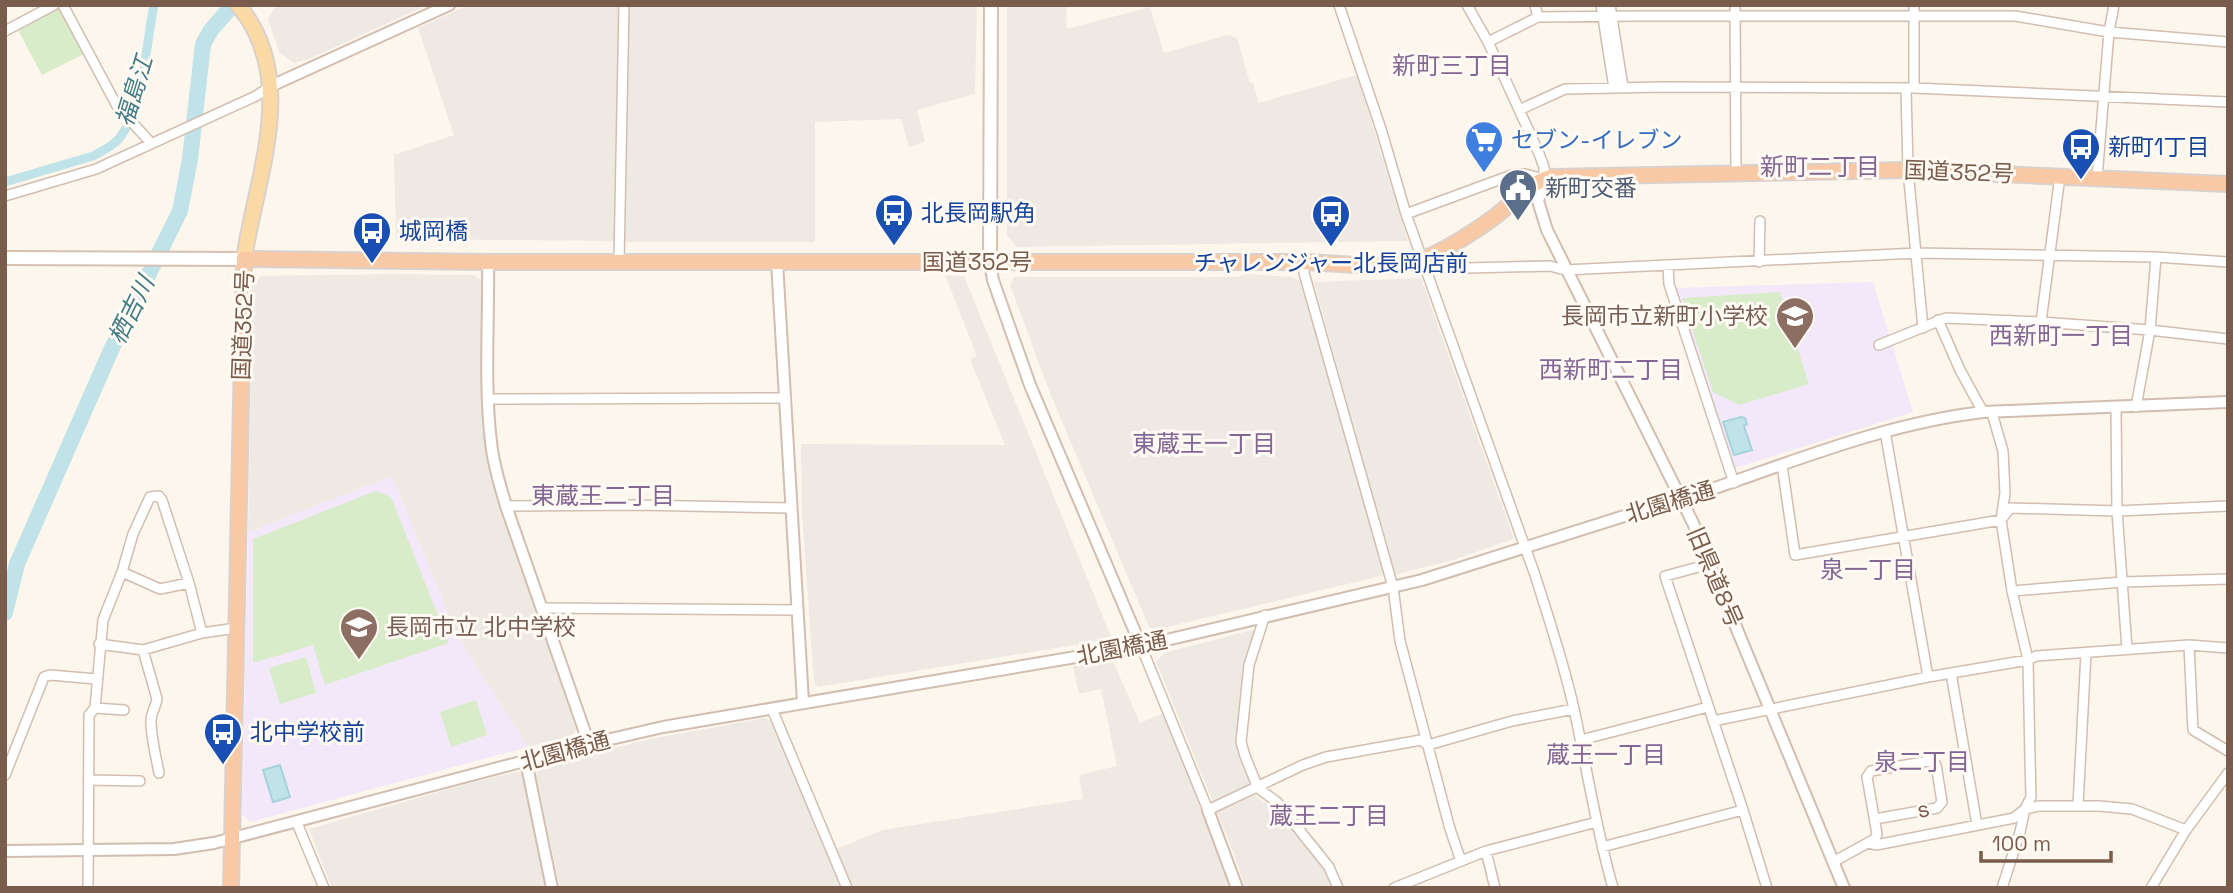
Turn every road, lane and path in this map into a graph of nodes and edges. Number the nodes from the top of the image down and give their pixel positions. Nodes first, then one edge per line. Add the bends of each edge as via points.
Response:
1 (54, 5) edge
2 (63, 5) edge
3 (238, 5) edge
4 (449, 5) edge
5 (624, 5) edge
6 (991, 5) edge
7 (1339, 5) edge
8 (1468, 5) edge
9 (1535, 5) edge
10 (1601, 5) edge
11 (1610, 5) edge
12 (1735, 5) edge
13 (1914, 5) edge
14 (2114, 5) edge
15 (432, 9) edge
16 (1735, 16) junction
17 (1914, 16) junction
18 (1538, 17) junction
19 (1608, 17) junction
20 (5, 32) edge
21 (2109, 32) junction
22 (1488, 42) junction
23 (2228, 42) edge
24 (271, 86) junction
25 (1736, 87) junction
26 (1618, 88) junction
27 (1910, 88) junction
28 (2103, 97) junction
29 (2228, 102) edge
30 (1519, 110) junction
31 (156, 141) junction
32 (1908, 170) junction
33 (1736, 173) junction
34 (2060, 176) junction
35 (2097, 178) junction
36 (1544, 179) junction
37 (2228, 184) edge
38 (5, 196) edge
39 (1406, 214) junction
40 (1760, 221) dead end
41 (1443, 250) junction
42 (1917, 253) junction
43 (2048, 256) junction
44 (2156, 257) junction
45 (5, 258) edge
46 (244, 259) junction
47 (1422, 260) junction
48 (619, 261) junction
49 (488, 262) junction
50 (777, 262) junction
51 (1304, 262) junction
52 (1759, 262) junction
53 (2228, 262) edge
54 (990, 263) junction
55 (1668, 266) junction
56 (1565, 270) junction
57 (1938, 320) junction
58 (2041, 322) junction
59 (1923, 328) junction
60 (2150, 330) junction
61 (2228, 339) edge
62 (1878, 345) dead end
63 (786, 398) junction
64 (489, 399) junction
65 (2228, 402) edge
66 (2116, 407) junction
67 (2136, 407) junction
68 (1987, 412) junction
69 (1885, 431) junction
70 (1782, 465) junction
71 (1734, 483) junction
72 (1682, 499) junction
73 (506, 506) junction
74 (2228, 506) edge
75 (791, 508) junction
76 (2117, 510) junction
77 (2001, 520) junction
78 (1904, 536) junction
79 (1525, 547) junction
80 (1710, 564) junction
81 (121, 572) junction
82 (2228, 579) edge
83 (2122, 582) junction
84 (188, 583) junction
85 (1393, 587) junction
86 (2012, 591) junction
87 (542, 608) junction
88 (797, 610) junction
89 (1265, 615) junction
90 (236, 628) junction
91 (202, 633) junction
92 (99, 644) junction
93 (2189, 645) junction
94 (1142, 646) junction
95 (2228, 648) edge
96 (2127, 649) junction
97 (143, 650) junction
98 (2086, 653) junction
99 (2028, 660) junction
100 (1951, 673) junction
101 (1928, 677) junction
102 (96, 679) junction
103 (803, 702) junction
104 (1708, 707) junction
105 (95, 708) junction
106 (772, 709) junction
107 (1574, 709) junction
108 (124, 710) dead end
109 (1771, 710) junction
110 (1713, 721) junction
111 (1581, 740) junction
112 (589, 744) junction
113 (1428, 745) junction
114 (2228, 751) edge
115 (526, 761) junction
116 (159, 773) dead end
117 (2228, 773) edge
118 (5, 775) edge
119 (90, 780) junction
120 (141, 782) dead end
121 (1258, 788) junction
122 (2078, 805) junction
123 (2025, 809) junction
124 (1208, 810) junction
125 (1743, 810) junction
126 (1875, 819) junction
127 (297, 822) junction
128 (1597, 822) junction
129 (1977, 825) junction
130 (2186, 830) junction
131 (232, 839) junction
132 (1868, 843) junction
133 (1602, 847) junction
134 (5, 851) edge
135 (88, 851) junction
136 (1486, 851) junction
137 (1461, 862) junction
138 (1833, 862) junction
139 (88, 888) edge
140 (231, 888) edge
141 (324, 888) edge
142 (552, 888) edge
143 (847, 888) edge
144 (1237, 888) edge
145 (1338, 888) edge
146 (1394, 888) edge
147 (1495, 888) edge
148 (1613, 888) edge
149 (1767, 888) edge
150 (1844, 888) edge
151 (2002, 888) edge
152 (2151, 888) edge

1 - 20 street
2 - 31 street via 120,110 140,132
3 - 24 main road via 256,32
4 - 15 street
5 - 48 street
6 - 54 main road
7 - 39 street
8 - 22 street, 旧県道8号
9 - 18 street
10 - 19 street
11 - 19 street
12 - 16 street
13 - 17 street
14 - 21 street
15 - 24 street
16 - 17 street
16 - 19 street
16 - 25 street
17 - 21 street via 2015,16
17 - 27 street
18 - 19 street
18 - 22 street
19 - 26 street
21 - 23 street
21 - 28 street
22 - 30 street, 旧県道8号
24 - 31 street
24 - 46 main road via 270,129
25 - 26 street
25 - 27 street
25 - 33 street
26 - 30 street via 1565,89
27 - 28 street
27 - 32 street
28 - 29 street
28 - 35 street
30 - 36 street, 旧県道8号 via 1544,167
31 - 38 street via 96,169
32 - 33 highway, 国道352号
32 - 34 highway, 国道352号
32 - 42 street
33 - 36 highway, 国道352号
34 - 35 highway, 国道352号
34 - 43 street
35 - 37 highway, 国道352号
36 - 39 street via 1512,175
36 - 41 highway, 国道352号
36 - 56 street, 旧県道8号 via 1538,201
39 - 47 street
40 - 52 street
41 - 47 highway, 国道352号
41 - 56 street via 1467,268 1549,266
42 - 43 street
42 - 52 street
42 - 59 street
43 - 44 street
43 - 58 street
44 - 53 street
44 - 60 street
45 - 46 main road
46 - 49 highway, 国道352号
46 - 90 highway, 国道352号
47 - 51 highway, 国道352号 via 1391,265
47 - 79 street
48 - 49 highway, 国道352号
48 - 50 highway, 国道352号
49 - 64 street
50 - 54 highway, 国道352号
50 - 63 street
51 - 54 highway, 国道352号
51 - 85 street
52 - 55 street
54 - 94 street via 1030,385
55 - 56 street
55 - 71 street via 1669,284
56 - 72 street, 旧県道8号
57 - 58 street
57 - 59 street
57 - 68 street via 1960,370
58 - 60 street
59 - 62 street
60 - 61 street
60 - 67 street
63 - 64 street
63 - 75 street
64 - 73 street via 491,442
65 - 67 street, 北園橋通
66 - 67 street, 北園橋通
66 - 68 street, 北園橋通
66 - 76 street
68 - 69 street, 北園橋通
68 - 77 street via 2003,451
69 - 70 street, 北園橋通
69 - 78 street
70 - 71 street, 北園橋通
70 - 78 street via 1795,555
71 - 72 street, 北園橋通
72 - 79 street, 北園橋通
72 - 80 street, 旧県道8号
73 - 75 street
73 - 87 street
74 - 76 street
75 - 88 street
76 - 77 street via 2010,508
76 - 83 street
77 - 78 street
77 - 86 street
78 - 101 street
79 - 85 street, 北園橋通
79 - 107 street
80 - 104 street via 1665,576
80 - 109 street, 旧県道8号
81 - 84 street via 160,589
81 - 84 street via 150,497 159,496
81 - 92 street via 105,610
82 - 83 street
83 - 86 street
83 - 96 street
84 - 91 street
85 - 89 street, 北園橋通
85 - 113 street via 1400,641
86 - 99 street
87 - 88 street
87 - 112 street
88 - 103 street
89 - 94 street, 北園橋通
89 - 121 street via 1249,665 1241,742
90 - 91 street
90 - 131 highway, 国道352号
91 - 97 street
92 - 97 street
92 - 102 street
93 - 95 street
93 - 96 street
93 - 114 street via 2193,730
94 - 103 street, 北園橋通
94 - 124 street
96 - 98 street
97 - 116 street via 157,699 151,724
98 - 99 street
98 - 122 street
99 - 100 street
99 - 123 street via 2031,797
100 - 101 street
100 - 129 street
101 - 109 street
102 - 105 street
102 - 118 street via 44,677
103 - 106 street, 北園橋通
104 - 110 street
104 - 111 street
105 - 108 street
105 - 119 street via 89,715
106 - 112 street, 北園橋通
106 - 143 street
107 - 111 street
107 - 113 street
109 - 110 street
109 - 138 street, 旧県道8号
110 - 125 street
111 - 128 street
112 - 115 street, 北園橋通
113 - 121 street via 1421,740 1326,757
113 - 137 street
115 - 127 street, 北園橋通
115 - 142 street
117 - 130 street
119 - 120 street
119 - 135 street
121 - 124 street
121 - 145 street via 1277,802 1329,867
122 - 123 street
122 - 130 street via 2132,809
123 - 129 street via 2014,818
123 - 151 street
124 - 144 street
125 - 133 street
125 - 149 street
126 - 126 street, s via 1867,777 1871,771 1930,761 1936,765 1942,802 1937,808
126 - 132 street, s via 1877,834
127 - 131 street, 北園橋通
127 - 141 street
128 - 133 street
128 - 136 street
129 - 132 street
130 - 152 street
131 - 135 street, 北園橋通 via 174,849
131 - 140 highway, 国道352号
132 - 138 street
133 - 148 street
134 - 135 street, 北園橋通
135 - 139 street
136 - 137 street
136 - 147 street
137 - 146 street
138 - 150 street, 旧県道8号

